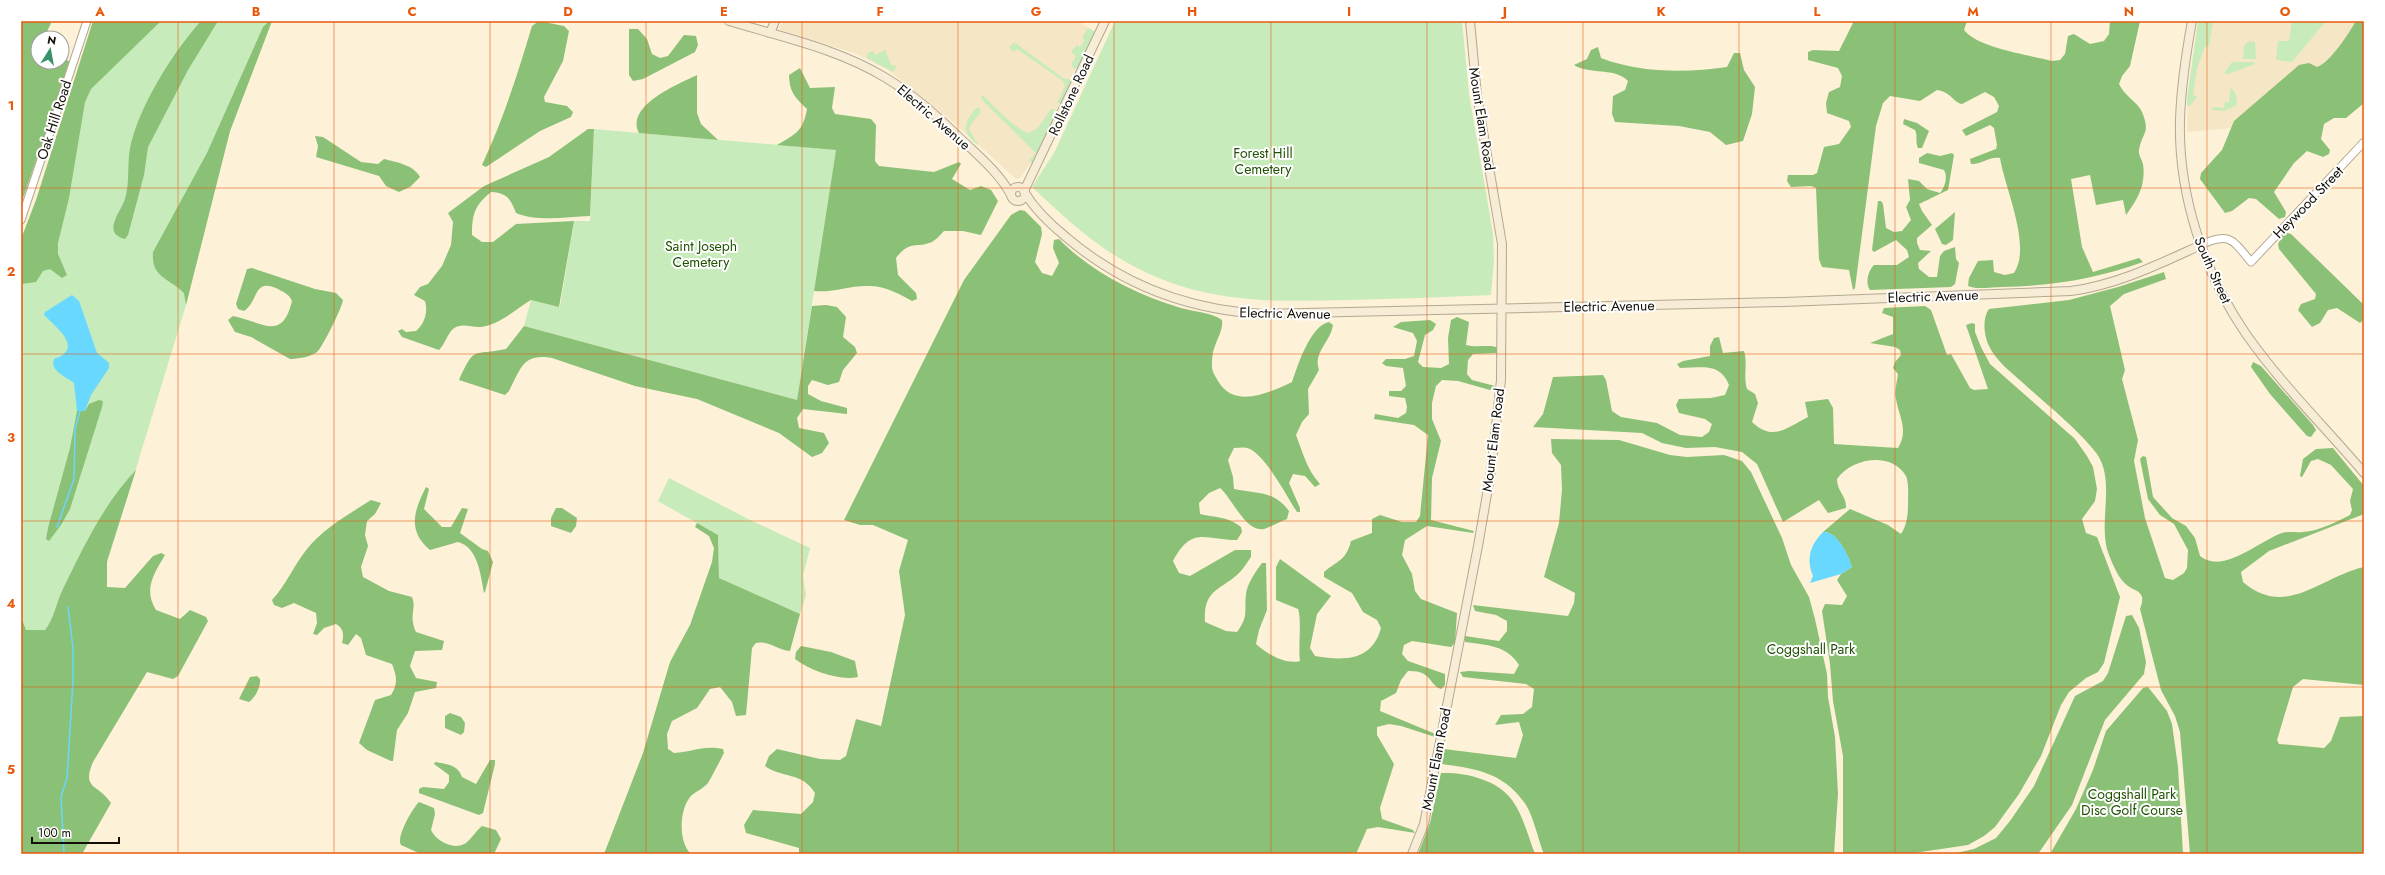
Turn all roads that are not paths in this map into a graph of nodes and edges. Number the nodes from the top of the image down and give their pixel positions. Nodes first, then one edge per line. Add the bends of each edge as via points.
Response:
1 (87, 21) edge
2 (730, 21) edge
3 (775, 21) edge
4 (1105, 21) edge
5 (1470, 21) edge
6 (2192, 21) edge
7 (749, 24) edge
8 (770, 33) junction
9 (2364, 142) edge
10 (1000, 176) junction
11 (1021, 192) junction
12 (21, 220) edge
13 (2201, 245) junction
14 (1501, 308) junction
15 (2364, 473) edge
16 (1412, 854) edge

1 - 12 street, Oak Hill Road
2 - 7 main road, Electric Avenue
3 - 8 main road
4 - 11 main road, Rollstone Road via 1046,150
5 - 14 main road, Mount Elam Road via 1477,96 1502,244 1504,271
6 - 13 main road, South Street via 2181,109 2181,150 2191,214
7 - 8 main road, Electric Avenue
8 - 10 main road, Electric Avenue via 844,57 885,77 921,102
9 - 13 street, Heywood Street via 2251,262 2238,245 2228,238 2218,237
10 - 11 main road, Electric Avenue
10 - 11 main road, Electric Avenue via 1016,200
11 - 14 main road, Electric Avenue via 1037,211 1076,246 1117,273 1170,297 1216,309 1281,314
13 - 14 main road, Electric Avenue via 2124,278 2072,291 1784,302
13 - 15 main road, South Street via 2218,286 2246,335
14 - 16 main road, Mount Elam Road via 1501,380 1491,471 1424,824

